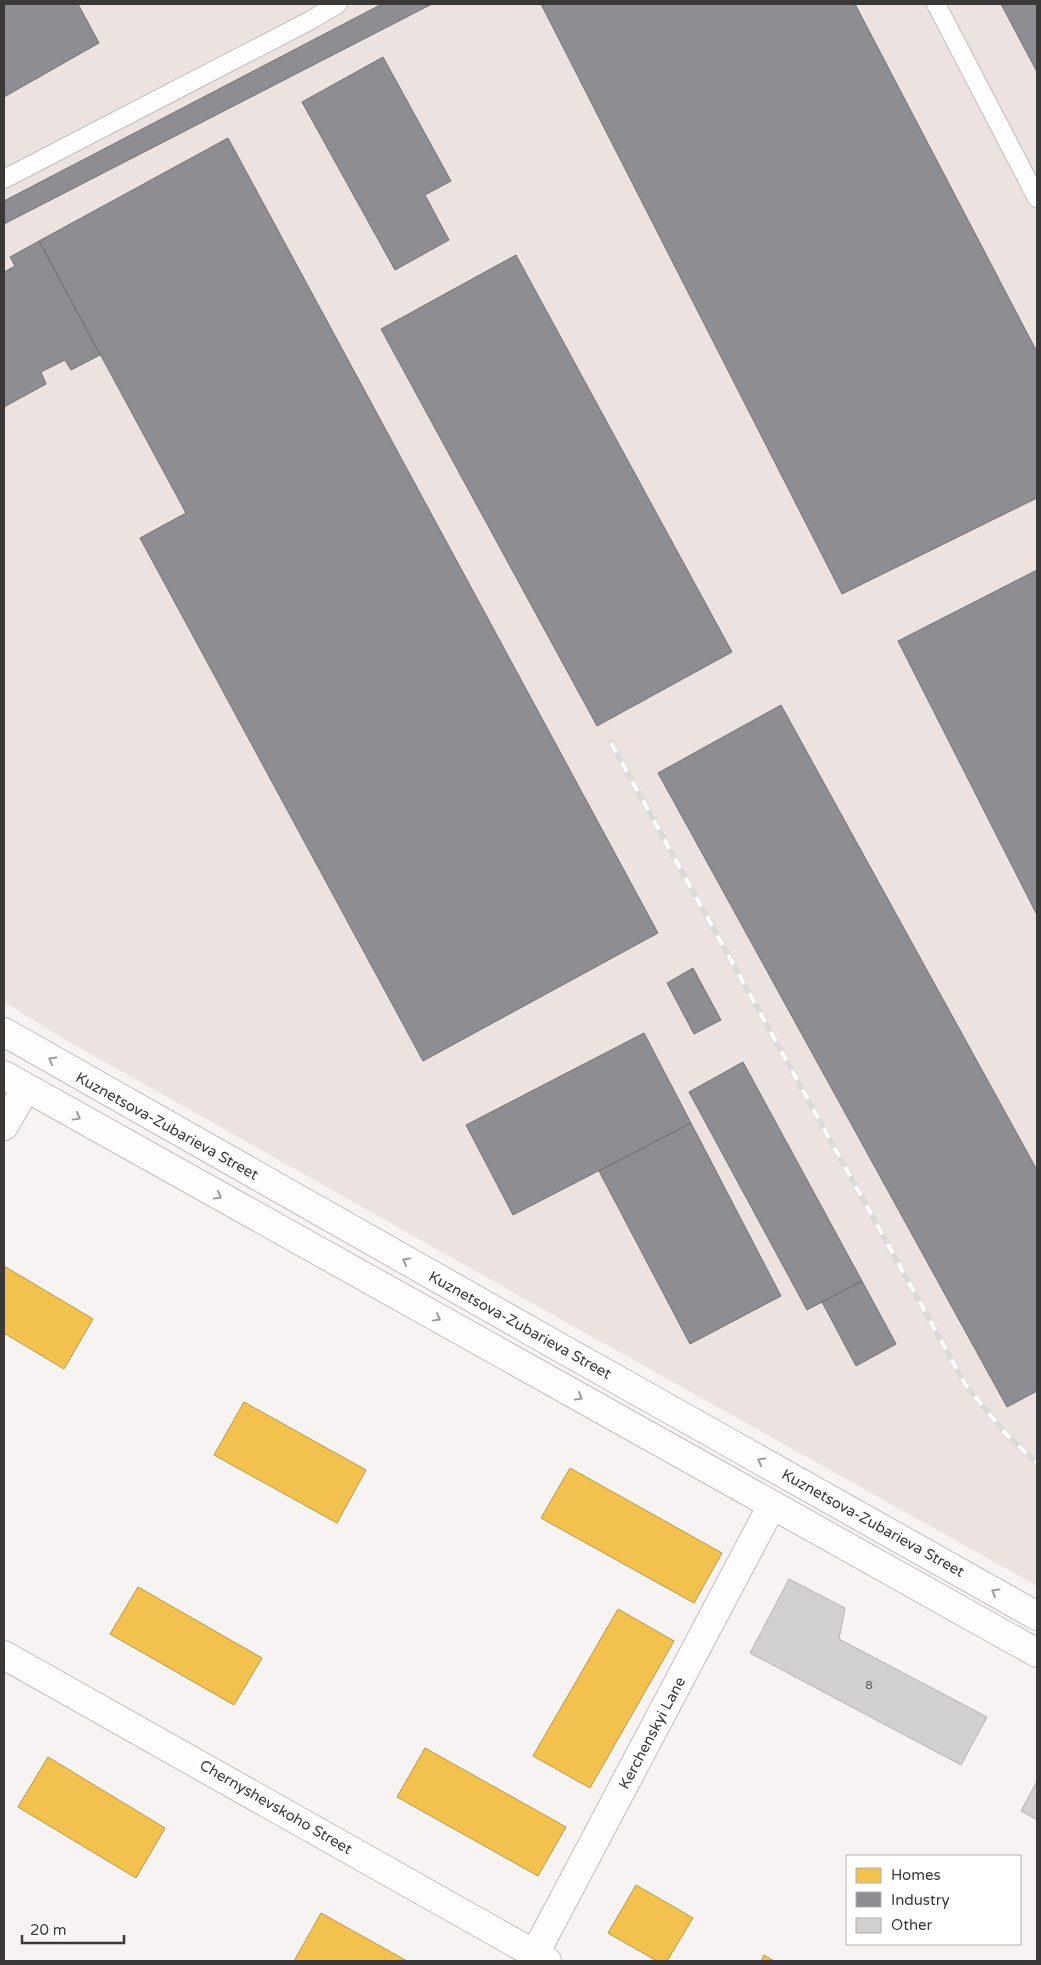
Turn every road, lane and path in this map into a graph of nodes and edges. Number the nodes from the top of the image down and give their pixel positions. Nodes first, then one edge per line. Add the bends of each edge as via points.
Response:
1 (338, 4) edge
2 (936, 4) edge
3 (4, 179) edge
4 (1037, 198) edge
5 (4, 1032) edge
6 (15, 1082) edge
7 (4, 1126) edge
8 (772, 1505) junction
9 (1037, 1616) edge
10 (1037, 1653) edge
11 (4, 1654) edge
12 (538, 1959) edge

1 - 3 lane
2 - 4 lane
9 -> 5 main road, Kuznetsova-Zubarieva Street
6 - 7 main road
6 -> 8 main road
8 - 10 main road
8 - 12 main road, Kerchenskyi Lane
11 - 12 main road, Chernyshevskoho Street

